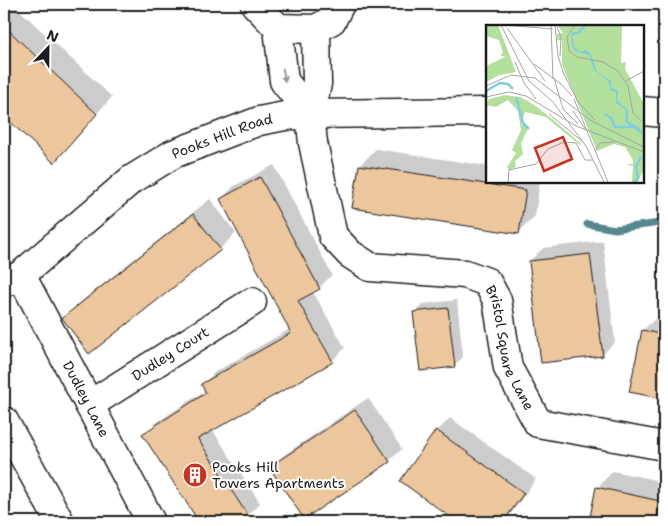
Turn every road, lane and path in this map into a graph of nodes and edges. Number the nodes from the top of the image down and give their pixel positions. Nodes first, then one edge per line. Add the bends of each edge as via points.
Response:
1 (255, 4) edge
2 (340, 4) edge
3 (278, 28) junction
4 (316, 30) junction
5 (643, 111) edge
6 (486, 112) edge
7 (664, 113) edge
8 (310, 114) junction
9 (12, 279) edge
10 (252, 302) dead end
11 (89, 405) junction
12 (4, 421) edge
13 (664, 446) edge
14 (60, 522) edge
15 (151, 522) edge

1 - 3 street
2 - 4 street via 332,20
3 - 4 street
3 -> 8 street via 284,81
4 - 8 street via 317,84
5 - 7 street
6 - 8 street, Pooks Hill Road
8 - 9 street, Pooks Hill Road via 259,121 173,154 131,180
8 - 13 street, Bristol Square Lane via 333,236 350,254 370,267 465,274 487,282 497,300 508,368 538,423
9 - 11 street, Dudley Lane
10 - 11 street, Dudley Court
11 - 15 street, Dudley Lane
12 - 14 street

